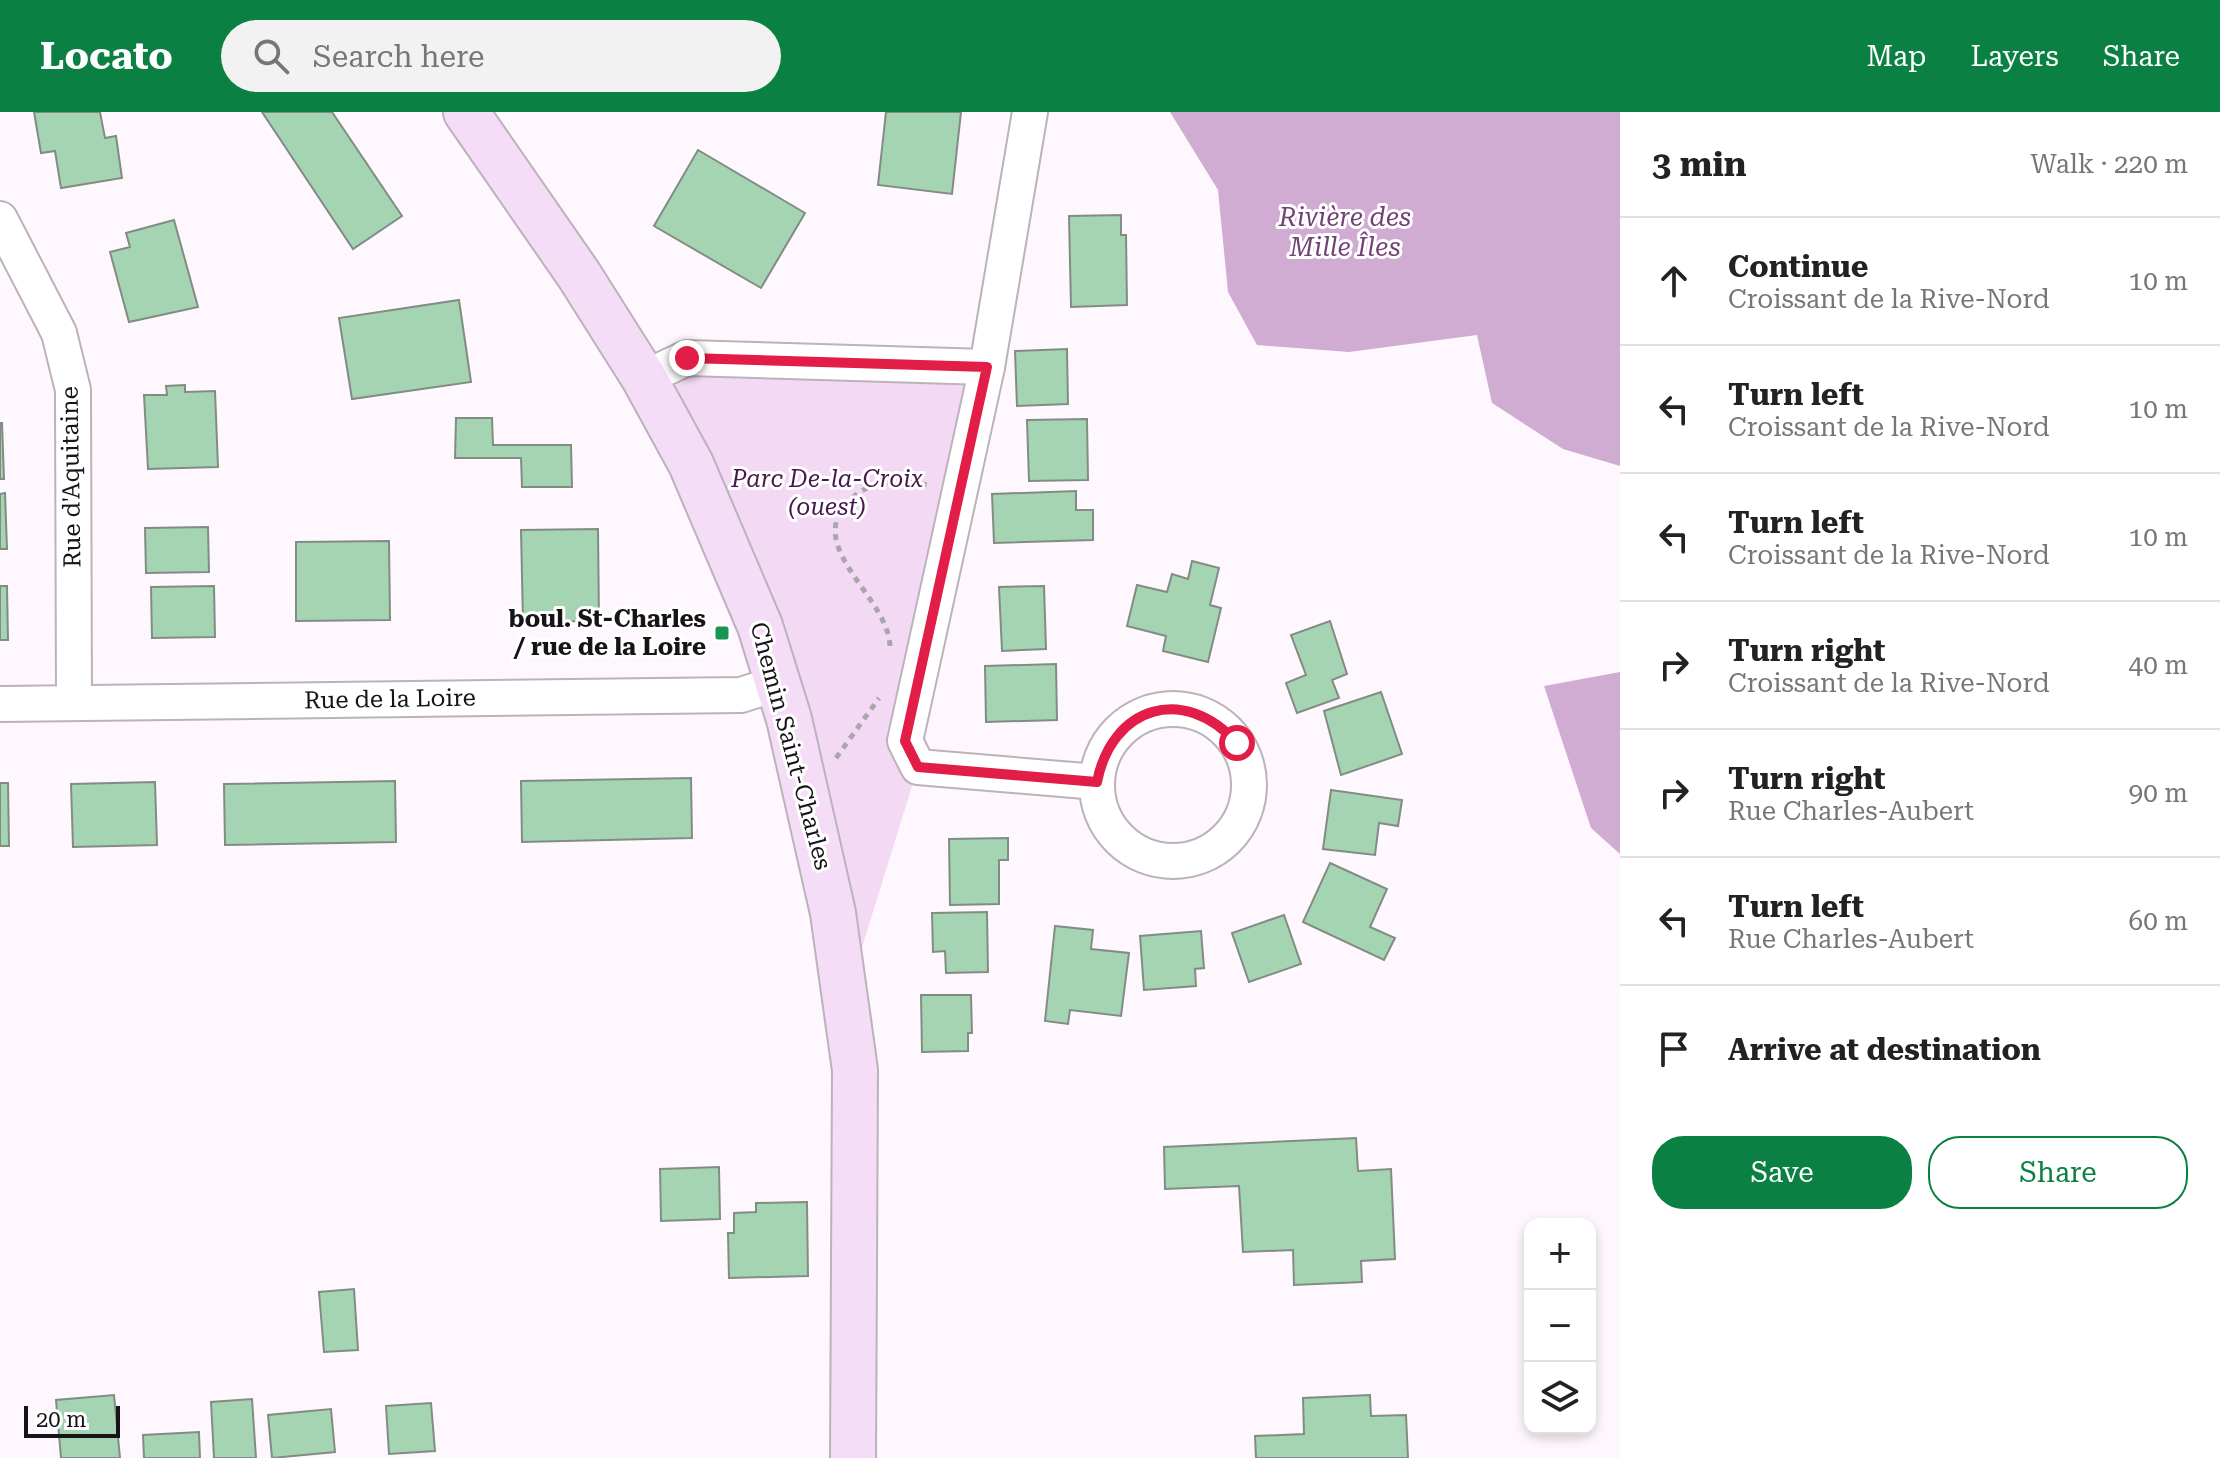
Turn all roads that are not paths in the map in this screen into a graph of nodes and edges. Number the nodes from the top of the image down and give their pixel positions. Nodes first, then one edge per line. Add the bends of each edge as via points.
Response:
1 (466, 112) edge
2 (1030, 112) edge
3 (0, 219) edge
4 (987, 367) junction
5 (644, 378) junction
6 (778, 683) junction
7 (74, 703) junction
8 (0, 704) edge
9 (1097, 782) junction
10 (853, 1458) edge

1 - 5 main road, Chemin Saint-Charles
2 - 4 street
3 - 7 street, Rue d'Aquitaine via 59,333 73,390
4 - 5 street via 687,358
4 - 9 street via 905,741 918,767
5 - 6 main road, Chemin Saint-Charles via 726,541
6 - 7 street, Rue de la Loire via 741,695
6 - 10 main road, Chemin Saint-Charles via 838,938 855,1070
7 - 8 street, Rue de la Loire
9 - 9 street via 1100,808 1112,832 1131,850 1156,860 1182,862 1207,854 1228,838 1243,816 1249,791 1247,765 1221,725 1200,713 1176,709 1152,711 1131,721 1101,759

